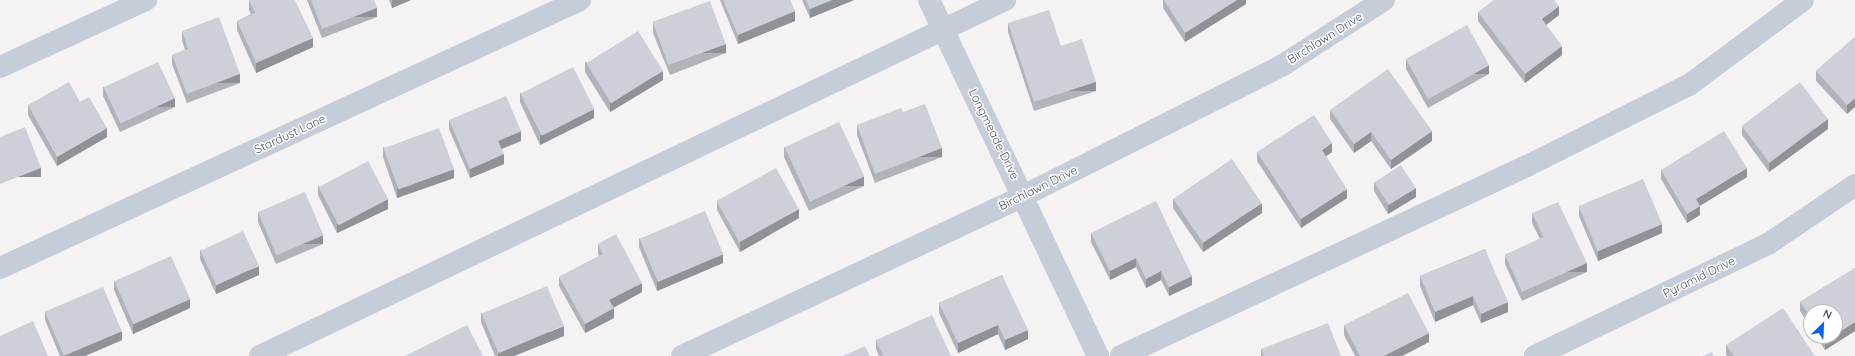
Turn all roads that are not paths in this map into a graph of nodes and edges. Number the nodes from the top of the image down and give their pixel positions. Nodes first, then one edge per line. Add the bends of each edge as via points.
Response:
1 (146, 0) edge
2 (580, 0) edge
3 (929, 0) edge
4 (1005, 0) edge
5 (1384, 0) edge
6 (1803, 0) edge
7 (944, 31) junction
8 (0, 67) edge
9 (1855, 185) edge
10 (1023, 196) junction
11 (0, 268) edge
12 (260, 356) edge
13 (682, 356) edge
14 (1098, 356) edge
15 (1121, 356) edge
16 (1535, 356) edge

1 - 8 street
2 - 11 street, Stardust Lane
3 - 7 street, Longmeade Drive
4 - 7 street
5 - 10 street, Birchlawn Drive via 1283,65
6 - 15 street via 1689,85 1527,166
7 - 10 street, Longmeade Drive
7 - 12 street
9 - 16 street, Pyramid Drive via 1768,244
10 - 13 street, Birchlawn Drive
10 - 14 street, Longmeade Drive

